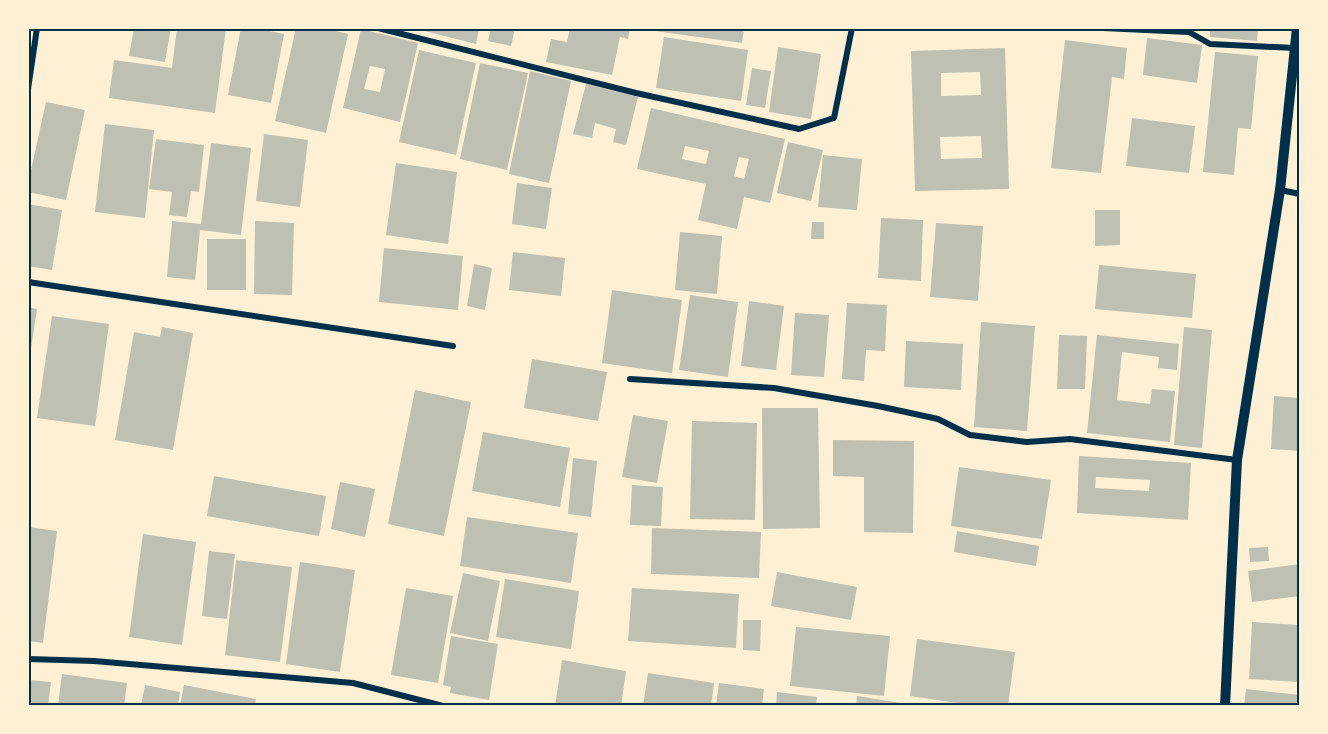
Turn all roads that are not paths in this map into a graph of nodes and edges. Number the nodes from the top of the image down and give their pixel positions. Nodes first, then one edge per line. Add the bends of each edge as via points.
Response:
1 (37, 28) edge
2 (378, 28) edge
3 (852, 28) edge
4 (1104, 28) edge
5 (1297, 28) edge
6 (1189, 30) edge
7 (1296, 48) junction
8 (28, 89) edge
9 (1280, 190) junction
10 (1299, 194) edge
11 (28, 282) edge
12 (453, 346) dead end
13 (630, 379) dead end
14 (1237, 460) junction
15 (28, 659) edge
16 (443, 705) edge
17 (1225, 705) edge

1 - 8 street
2 - 3 street via 636,93 799,129 834,118
4 - 6 street
5 - 7 street
6 - 7 street via 1210,44
7 - 9 street
9 - 10 street
9 - 14 street
11 - 12 street
13 - 14 street via 774,388 938,420 970,435 1027,442 1070,439
14 - 17 street
15 - 16 street via 353,683

